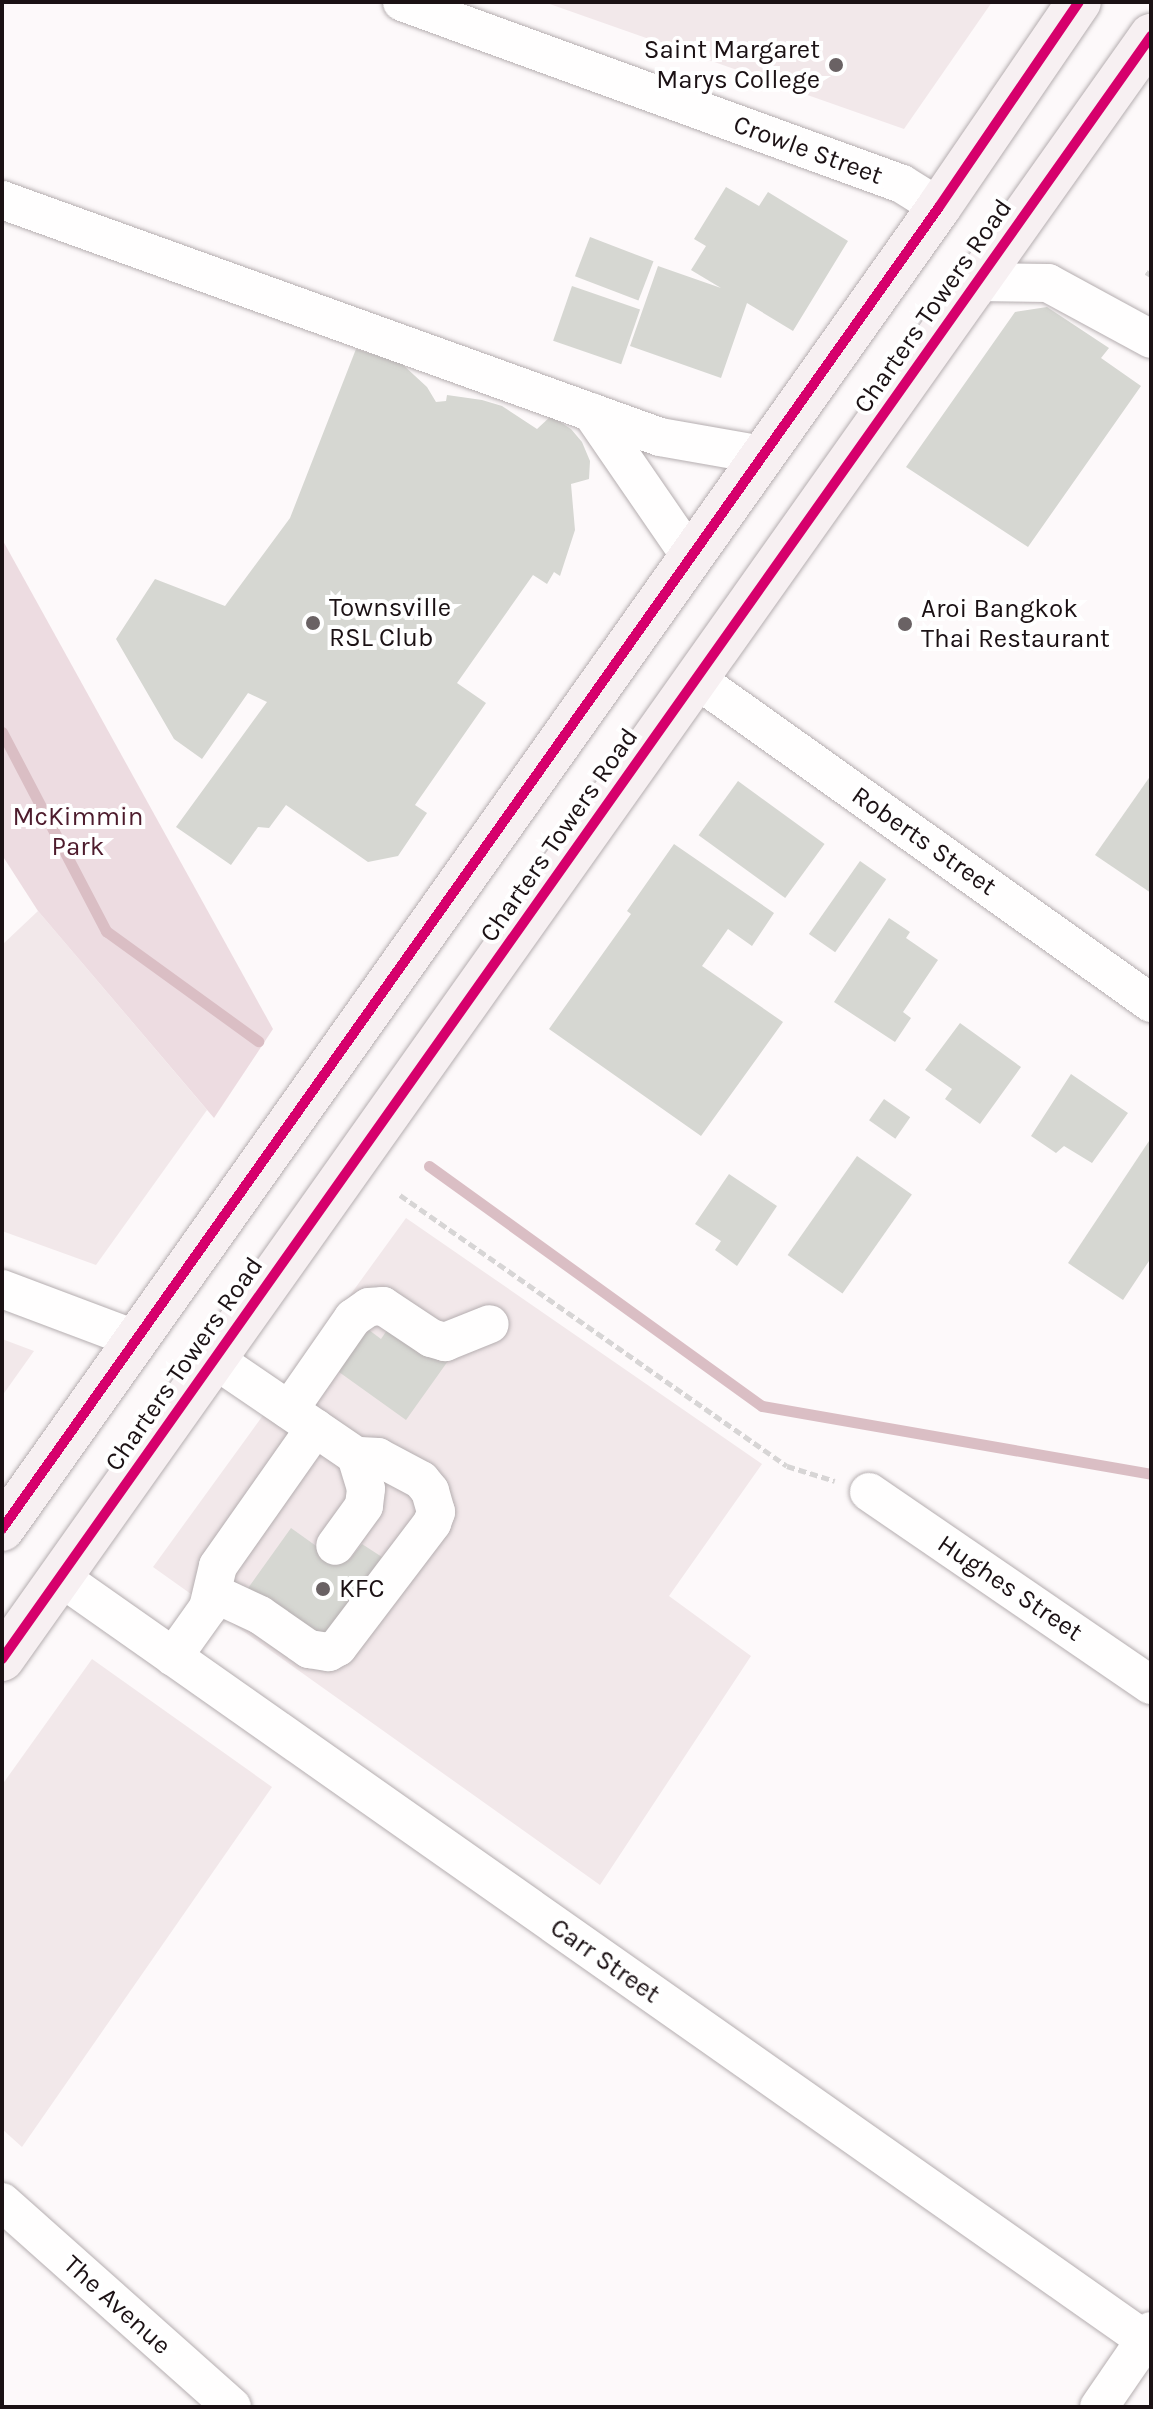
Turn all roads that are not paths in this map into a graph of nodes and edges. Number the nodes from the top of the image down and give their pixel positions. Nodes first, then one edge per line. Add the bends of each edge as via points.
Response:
1 (402, 2) edge
2 (1079, 2) edge
3 (1151, 36) edge
4 (2, 200) edge
5 (939, 207) junction
6 (977, 282) junction
7 (1151, 339) edge
8 (591, 412) junction
9 (762, 455) junction
10 (690, 556) junction
11 (696, 679) junction
12 (1151, 1003) edge
13 (2, 1289) edge
14 (490, 1324) dead end
15 (138, 1340) junction
16 (214, 1359) junction
17 (302, 1419) junction
18 (356, 1456) junction
19 (869, 1492) road end
20 (2, 1529) edge
21 (335, 1546) dead end
22 (60, 1577) junction
23 (213, 1593) junction
24 (173, 1657) junction
25 (2, 1659) edge
26 (1151, 1685) edge
27 (2, 2202) edge
28 (1149, 2339) edge
29 (232, 2407) edge
30 (1099, 2407) edge

1 - 5 street, Crowle Street via 902,184
2 - 5 main road, Charters Towers Road
3 - 6 main road, Charters Towers Road
4 - 8 street
5 - 9 main road, Charters Towers Road
6 - 7 street via 1048,283
6 - 11 main road, Charters Towers Road
8 - 9 street via 660,437
8 - 10 street
9 - 10 main road, Charters Towers Road
10 - 15 main road, Charters Towers Road
11 - 12 street, Roberts Street
11 - 16 main road, Charters Towers Road
13 - 15 street
14 - 17 street via 445,1342 391,1310 369,1307 353,1318
15 - 20 main road, Charters Towers Road
16 - 17 street
16 - 22 main road, Charters Towers Road
17 - 18 street
17 - 23 street via 218,1566
18 - 21 street via 366,1489 364,1506
18 - 23 street via 378,1457 421,1480 436,1512 338,1647 329,1652 309,1649 260,1615
19 - 26 street, Hughes Street
22 - 24 street, Carr Street
22 - 25 main road, Charters Towers Road
23 - 24 street
24 - 28 street, Carr Street
27 - 29 street, The Avenue
28 - 30 street

